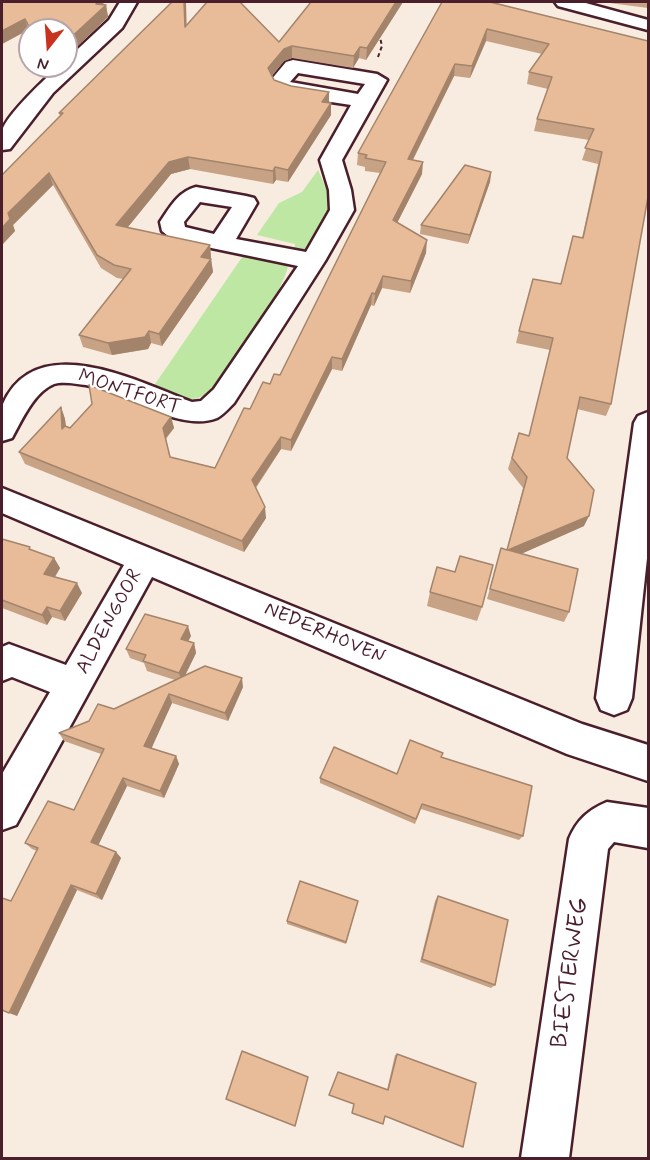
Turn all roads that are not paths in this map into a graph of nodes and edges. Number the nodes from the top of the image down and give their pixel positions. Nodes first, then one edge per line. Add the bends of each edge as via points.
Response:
1 (129, 2) edge
2 (564, 2) edge
3 (648, 25) edge
4 (363, 102) junction
5 (2, 144) edge
6 (221, 243) dead end
7 (313, 261) junction
8 (648, 423) edge
9 (2, 430) edge
10 (2, 500) edge
11 (146, 559) junction
12 (2, 665) edge
13 (75, 685) junction
14 (614, 698) dead end
15 (648, 763) edge
16 (2, 811) edge
17 (641, 826) edge
18 (545, 1158) edge

1 - 5 street via 127,11 113,27 57,77
2 - 3 street
4 - 4 street, MONTFORT via 292,90 279,81 293,66 377,80
4 - 7 street, MONTFORT via 331,160 342,210
6 - 7 street
7 - 9 street, MONTFORT via 224,396 208,410 190,412 86,375 65,373 44,377 15,405
8 - 14 street
10 - 11 street, NEDERHOVEN
11 - 13 street, ALDENGOOR
11 - 15 street, NEDERHOVEN via 580,741
12 - 13 street, ALDENGOOR via 9,660
13 - 16 street, ALDENGOOR
17 - 18 street, BIESTERWEG via 607,822 589,839

